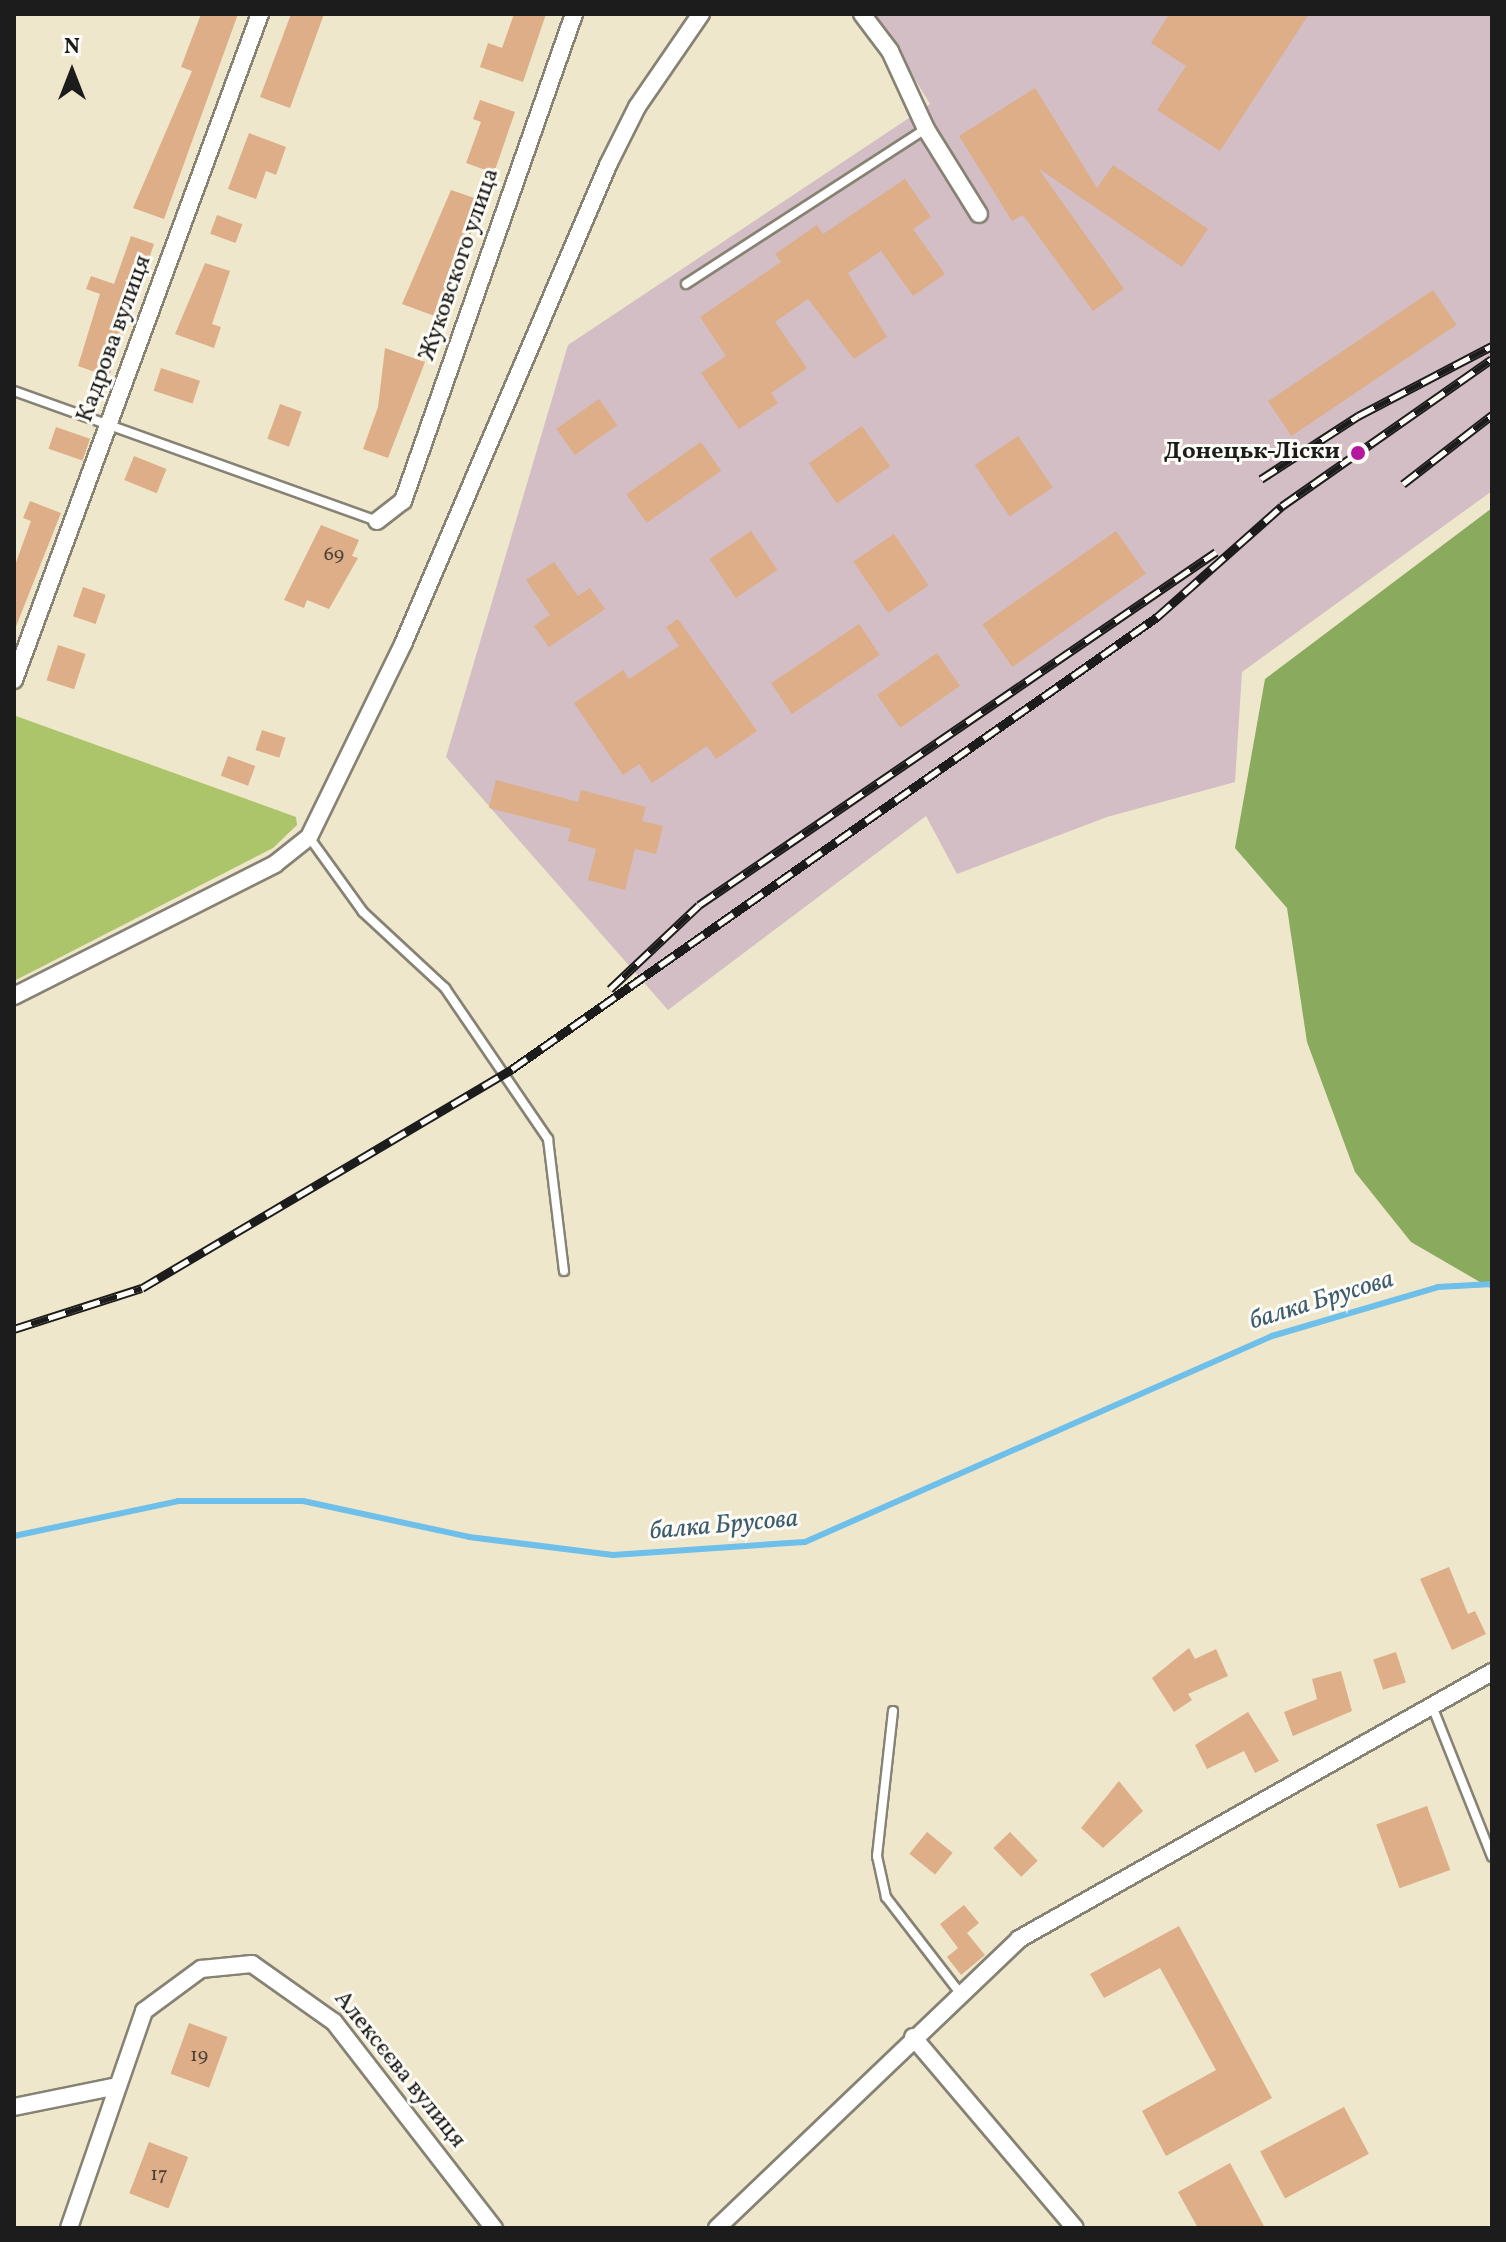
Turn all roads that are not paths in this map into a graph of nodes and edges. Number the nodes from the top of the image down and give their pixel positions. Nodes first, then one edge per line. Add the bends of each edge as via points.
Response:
1 (260, 14) edge
2 (574, 14) edge
3 (701, 14) edge
4 (862, 14) edge
5 (926, 129) junction
6 (979, 214) dead end
7 (686, 284) dead end
8 (14, 391) edge
9 (108, 425) junction
10 (377, 521) joint
11 (14, 680) edge
12 (309, 837) junction
13 (14, 996) edge
14 (564, 1271) dead end
15 (1492, 1672) edge
16 (1432, 1705) junction
17 (893, 1711) dead end
18 (1492, 1857) edge
19 (960, 1993) junction
20 (913, 2037) junction
21 (112, 2087) junction
22 (14, 2107) edge
23 (69, 2228) edge
24 (494, 2228) edge
25 (717, 2228) edge
26 (1075, 2228) edge

1 - 9 street, Кадрова вулиця
2 - 10 street, Жуковского улица via 403,501
3 - 12 street via 637,107 608,165 404,642
4 - 5 street via 890,51
5 - 6 street
5 - 7 lane
8 - 9 lane
9 - 10 lane
9 - 11 street, Кадрова вулиця
12 - 13 street via 275,864
12 - 14 lane via 363,912 445,988 548,1139
15 - 16 street
16 - 18 lane
16 - 19 street via 1019,1939
17 - 19 lane via 877,1856 886,1897
19 - 20 street
20 - 25 street
20 - 26 street
21 - 22 street
21 - 23 street
21 - 24 street, Алексєєва вулиця via 144,2011 201,1969 252,1964 334,2022

